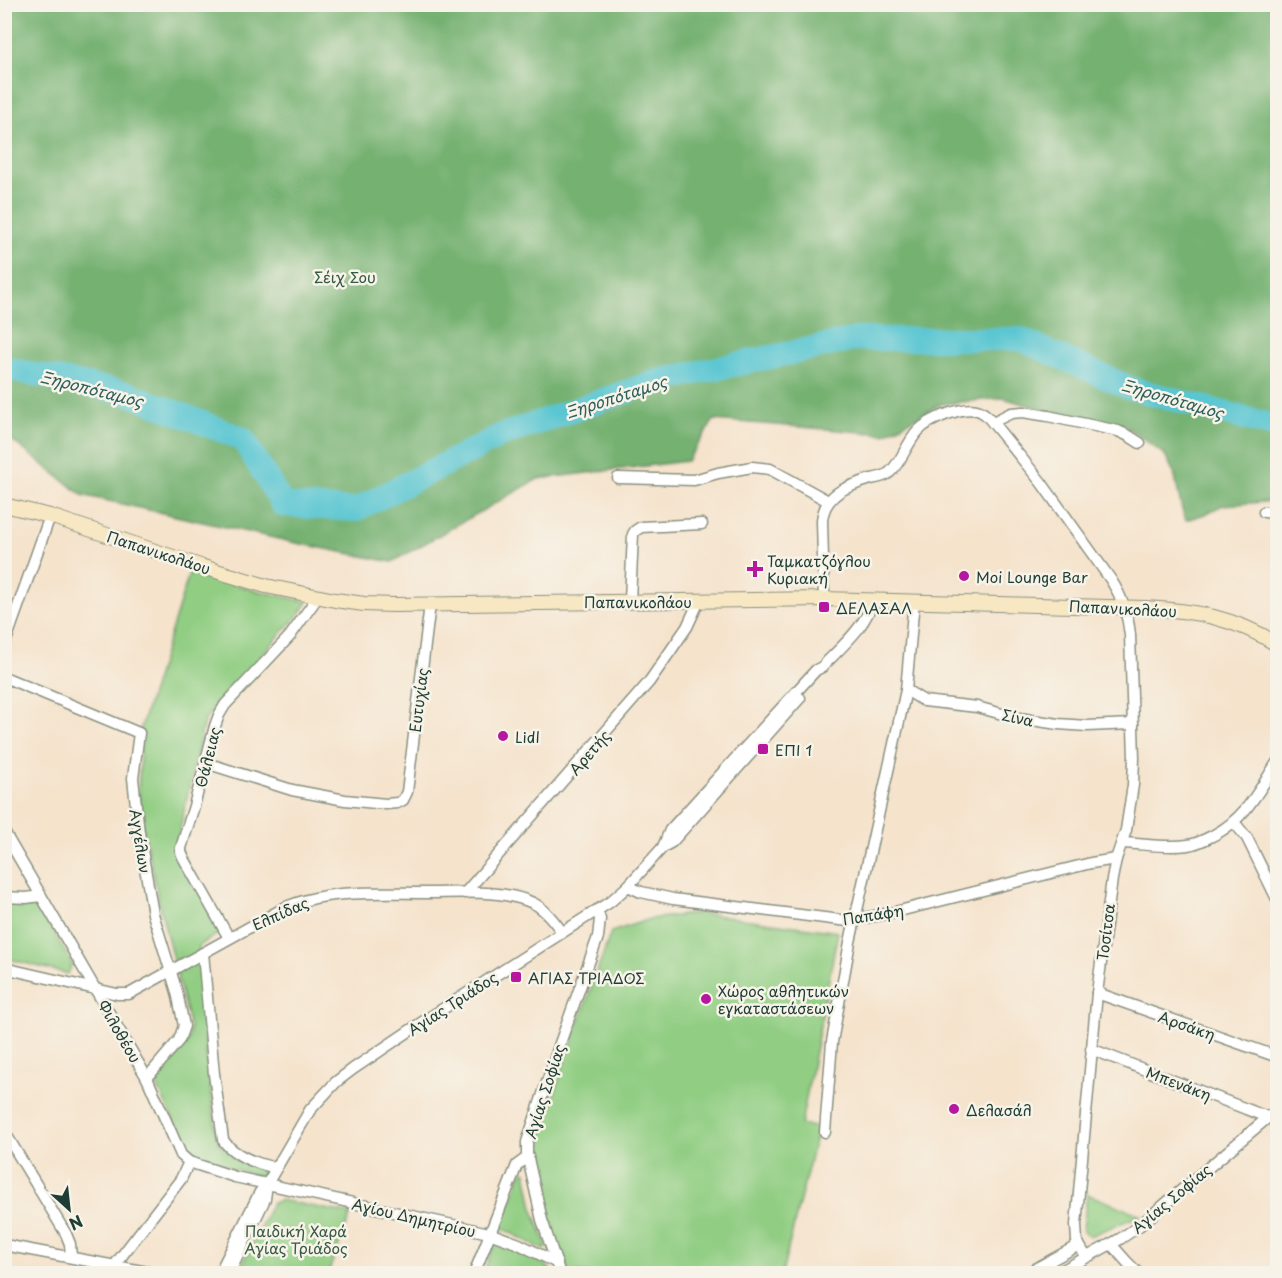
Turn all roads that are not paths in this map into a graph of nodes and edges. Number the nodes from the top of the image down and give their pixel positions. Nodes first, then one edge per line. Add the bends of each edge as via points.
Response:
1 (993, 422) junction
2 (1140, 443) dead end
3 (618, 478) dead end
4 (828, 501) junction
5 (4, 505) edge
6 (1263, 512) dead end
7 (1278, 513) edge
8 (50, 516) junction
9 (702, 524) dead end
10 (317, 598) junction
11 (824, 599) junction
12 (872, 600) junction
13 (630, 601) junction
14 (699, 601) junction
15 (914, 601) junction
16 (430, 604) junction
17 (1125, 607) junction
18 (1278, 645) edge
19 (4, 646) edge
20 (4, 677) edge
21 (906, 690) junction
22 (1133, 724) junction
23 (1278, 761) edge
24 (206, 763) junction
25 (1234, 822) junction
26 (4, 832) edge
27 (1123, 843) junction
28 (1116, 859) junction
29 (628, 886) junction
30 (1276, 892) edge
31 (465, 893) junction
32 (41, 896) junction
33 (4, 897) edge
34 (597, 910) junction
35 (856, 920) junction
36 (562, 932) junction
37 (229, 938) junction
38 (203, 953) junction
39 (4, 968) edge
40 (171, 972) junction
41 (96, 988) junction
42 (1097, 993) junction
43 (1091, 1048) junction
44 (1278, 1057) edge
45 (147, 1078) junction
46 (1278, 1108) edge
47 (1267, 1118) junction
48 (4, 1131) edge
49 (825, 1132) dead end
50 (528, 1157) junction
51 (189, 1162) junction
52 (276, 1168) junction
53 (267, 1184) junction
54 (489, 1233) junction
55 (1111, 1244) junction
56 (4, 1245) edge
57 (1079, 1245) junction
58 (71, 1257) junction
59 (1086, 1257) junction
60 (114, 1266) junction
61 (558, 1268) edge
62 (158, 1274) edge
63 (219, 1274) edge
64 (229, 1274) edge
65 (474, 1274) edge
66 (1026, 1274) edge
67 (1056, 1274) edge
68 (1139, 1274) edge

1 - 2 street via 1015,412 1033,413 1118,431
1 - 4 street via 976,410 956,411 940,418 916,433 889,473 844,489
1 - 17 street, Τοσίτσα via 1111,580
3 - 4 street via 694,480 752,467 770,469
4 - 11 street via 822,520
5 - 8 main road, Παπανικολάου
6 - 7 street
8 - 10 main road, Παπανικολάου via 212,570
8 - 19 street
9 - 13 street via 644,526 635,531
10 - 16 main road, Παπανικολάου via 364,604
10 - 24 street, Θάλειας via 290,636 222,710
11 - 12 main road, Παπανικολάου
11 - 14 main road, Παπανικολάου
12 - 15 main road, Παπανικολάου
12 - 29 street, Αγίας Τριάδος via 864,621 670,830 663,847
13 - 14 main road, Παπανικολάου
13 - 16 main road, Παπανικολάου
14 - 31 street, Αρετής via 687,627 649,682
15 - 17 main road, Παπανικολάου
15 - 21 street
16 - 24 street, Ευτυχίας via 403,800 386,804 327,797
17 - 18 main road, Παπανικολάου via 1206,614 1246,627
17 - 22 street, Τοσίτσα via 1130,635
20 - 40 street, Αγγέλων via 139,733 133,778 139,833 153,914
21 - 22 street, Σίνα via 924,701 977,707 1058,724
21 - 35 street
22 - 27 street, Τοσίτσα via 1133,785
23 - 25 street
24 - 37 street, Θάλειας via 181,852
25 - 27 street via 1190,845
25 - 30 street via 1245,834
26 - 32 street, Φιλοθέου
27 - 28 street, Τοσίτσα
28 - 35 street, Παπάφη
28 - 42 street, Τοσίτσα
29 - 34 street, Αγίας Τριάδος
29 - 35 street, Παπάφη via 672,899 837,921
31 - 36 street, Ελπίδας via 526,900 546,912
31 - 37 street, Ελπίδας via 311,898
32 - 33 street
32 - 41 street, Φιλοθέου
34 - 36 street, Αγίας Τριάδος
34 - 50 street, Αγίας Σοφίας via 598,937 528,1137
35 - 49 street via 832,1042
36 - 52 street, Αγίας Τριάδος via 336,1082 310,1110
37 - 38 street, Ελπίδας
38 - 40 street, Ελπίδας
38 - 52 street via 223,1140 255,1162
39 - 41 street, Ελπίδας
40 - 41 street, Ελπίδας via 129,994
40 - 45 street, Αγγέλων via 183,1031
41 - 45 street, Φιλοθέου
42 - 43 street, Τοσίτσα
42 - 44 street, Αρσάκη
43 - 47 street, Μπενάκη
43 - 57 street, Τοσίτσα via 1076,1226
45 - 51 street, Φιλοθέου via 178,1148
46 - 47 street, Αγίας Σοφίας
47 - 55 street, Αγίας Σοφίας via 1150,1218
48 - 58 street via 66,1234
50 - 54 street via 517,1166
50 - 61 street, Αγίας Σοφίας
51 - 53 street
51 - 60 street via 181,1179
52 - 53 street, Αγίας Τριάδος
53 - 54 street, Αγίου Δημητρίου
53 - 63 street, Αγίας Τριάδος
53 - 64 street, Αγίας Τριάδος via 265,1199
54 - 61 street, Αγίου Δημητρίου via 519,1244
54 - 65 street
55 - 59 street, Αγίας Σοφίας
55 - 68 street
56 - 58 street
57 - 59 street, Τοσίτσα
57 - 66 street
58 - 60 street
59 - 67 street, Αγίας Σοφίας
60 - 62 street

